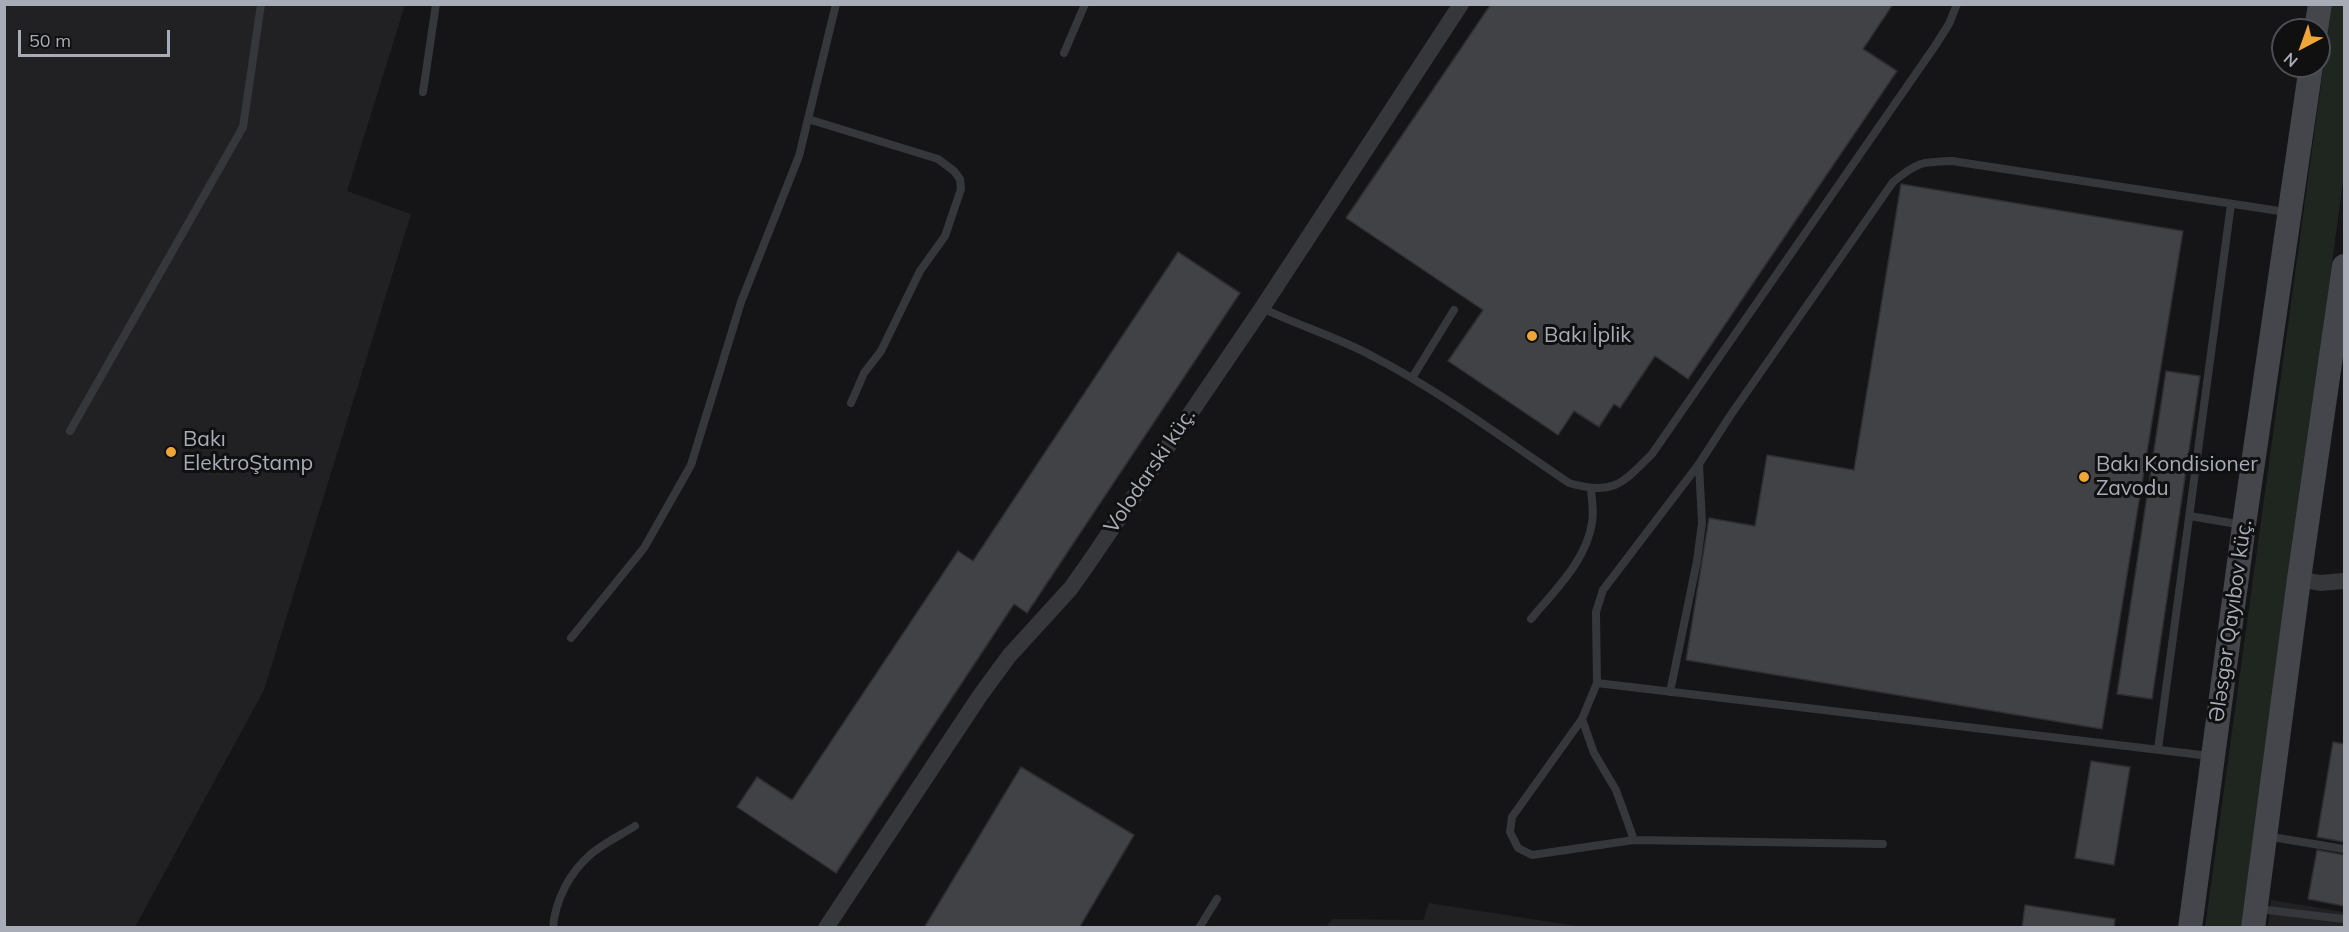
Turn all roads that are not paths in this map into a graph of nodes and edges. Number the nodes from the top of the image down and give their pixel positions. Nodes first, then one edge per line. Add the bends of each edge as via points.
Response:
1 (261, 4) edge
2 (436, 4) edge
3 (836, 4) edge
4 (1085, 4) edge
5 (1461, 4) edge
6 (1958, 4) edge
7 (1065, 53) dead end
8 (2309, 78) edge
9 (423, 92) dead end
10 (808, 119) junction
11 (2231, 204) junction
12 (2291, 213) junction
13 (2344, 266) edge
14 (1262, 308) junction
15 (1454, 310) dead end
16 (1412, 378) junction
17 (850, 403) dead end
18 (70, 431) dead end
19 (1699, 464) junction
20 (1591, 490) junction
21 (2190, 516) junction
22 (2244, 525) junction
23 (2299, 579) junction
24 (2344, 581) edge
25 (1531, 619) dead end
26 (571, 638) dead end
27 (1597, 683) junction
28 (1670, 692) junction
29 (1582, 719) junction
30 (2158, 749) junction
31 (2213, 756) junction
32 (635, 826) dead end
33 (2265, 836) junction
34 (1634, 840) junction
35 (1883, 844) dead end
36 (2344, 849) edge
37 (1217, 899) dead end
38 (2255, 918) edge
39 (2344, 919) edge
40 (553, 927) edge
41 (826, 927) edge
42 (1199, 927) edge
43 (2190, 927) edge

1 - 18 lane via 243,127
2 - 9 lane
3 - 10 lane
4 - 7 lane
5 - 14 street, Volodarski küç.
6 - 20 lane via 1935,46 1652,454 1614,486
8 - 12 main road, Ələsgər Qayıbov küç.
10 - 17 lane via 938,159 960,179 961,189 945,236 920,272
10 - 26 lane via 799,156 741,302 691,465 644,548
11 - 12 lane
11 - 19 lane via 1952,161 1923,162 1910,167 1893,182
11 - 21 lane
12 - 22 main road, Ələsgər Qayıbov küç.
13 - 23 main road
14 - 16 lane via 1325,333
14 - 41 street, Volodarski küç. via 1071,588 1009,656 979,697
15 - 16 lane
16 - 20 lane via 1569,483
19 - 27 lane via 1603,590 1596,612
19 - 28 lane via 1702,523
20 - 25 lane via 1593,521 1588,541 1574,568
21 - 22 lane
21 - 30 lane
22 - 31 main road, Ələsgər Qayıbov küç.
23 - 24 street via 2320,583
23 - 33 main road
27 - 28 lane
27 - 29 lane
28 - 30 lane
29 - 34 lane via 1594,753 1628,817
29 - 34 lane via 1512,817 1510,832 1518,848 1532,855
30 - 31 lane
31 - 43 main road, Ələsgər Qayıbov küç.
32 - 40 lane via 591,854 573,875 554,911
33 - 36 lane
33 - 38 main road
34 - 35 lane
37 - 42 lane
38 - 39 lane

